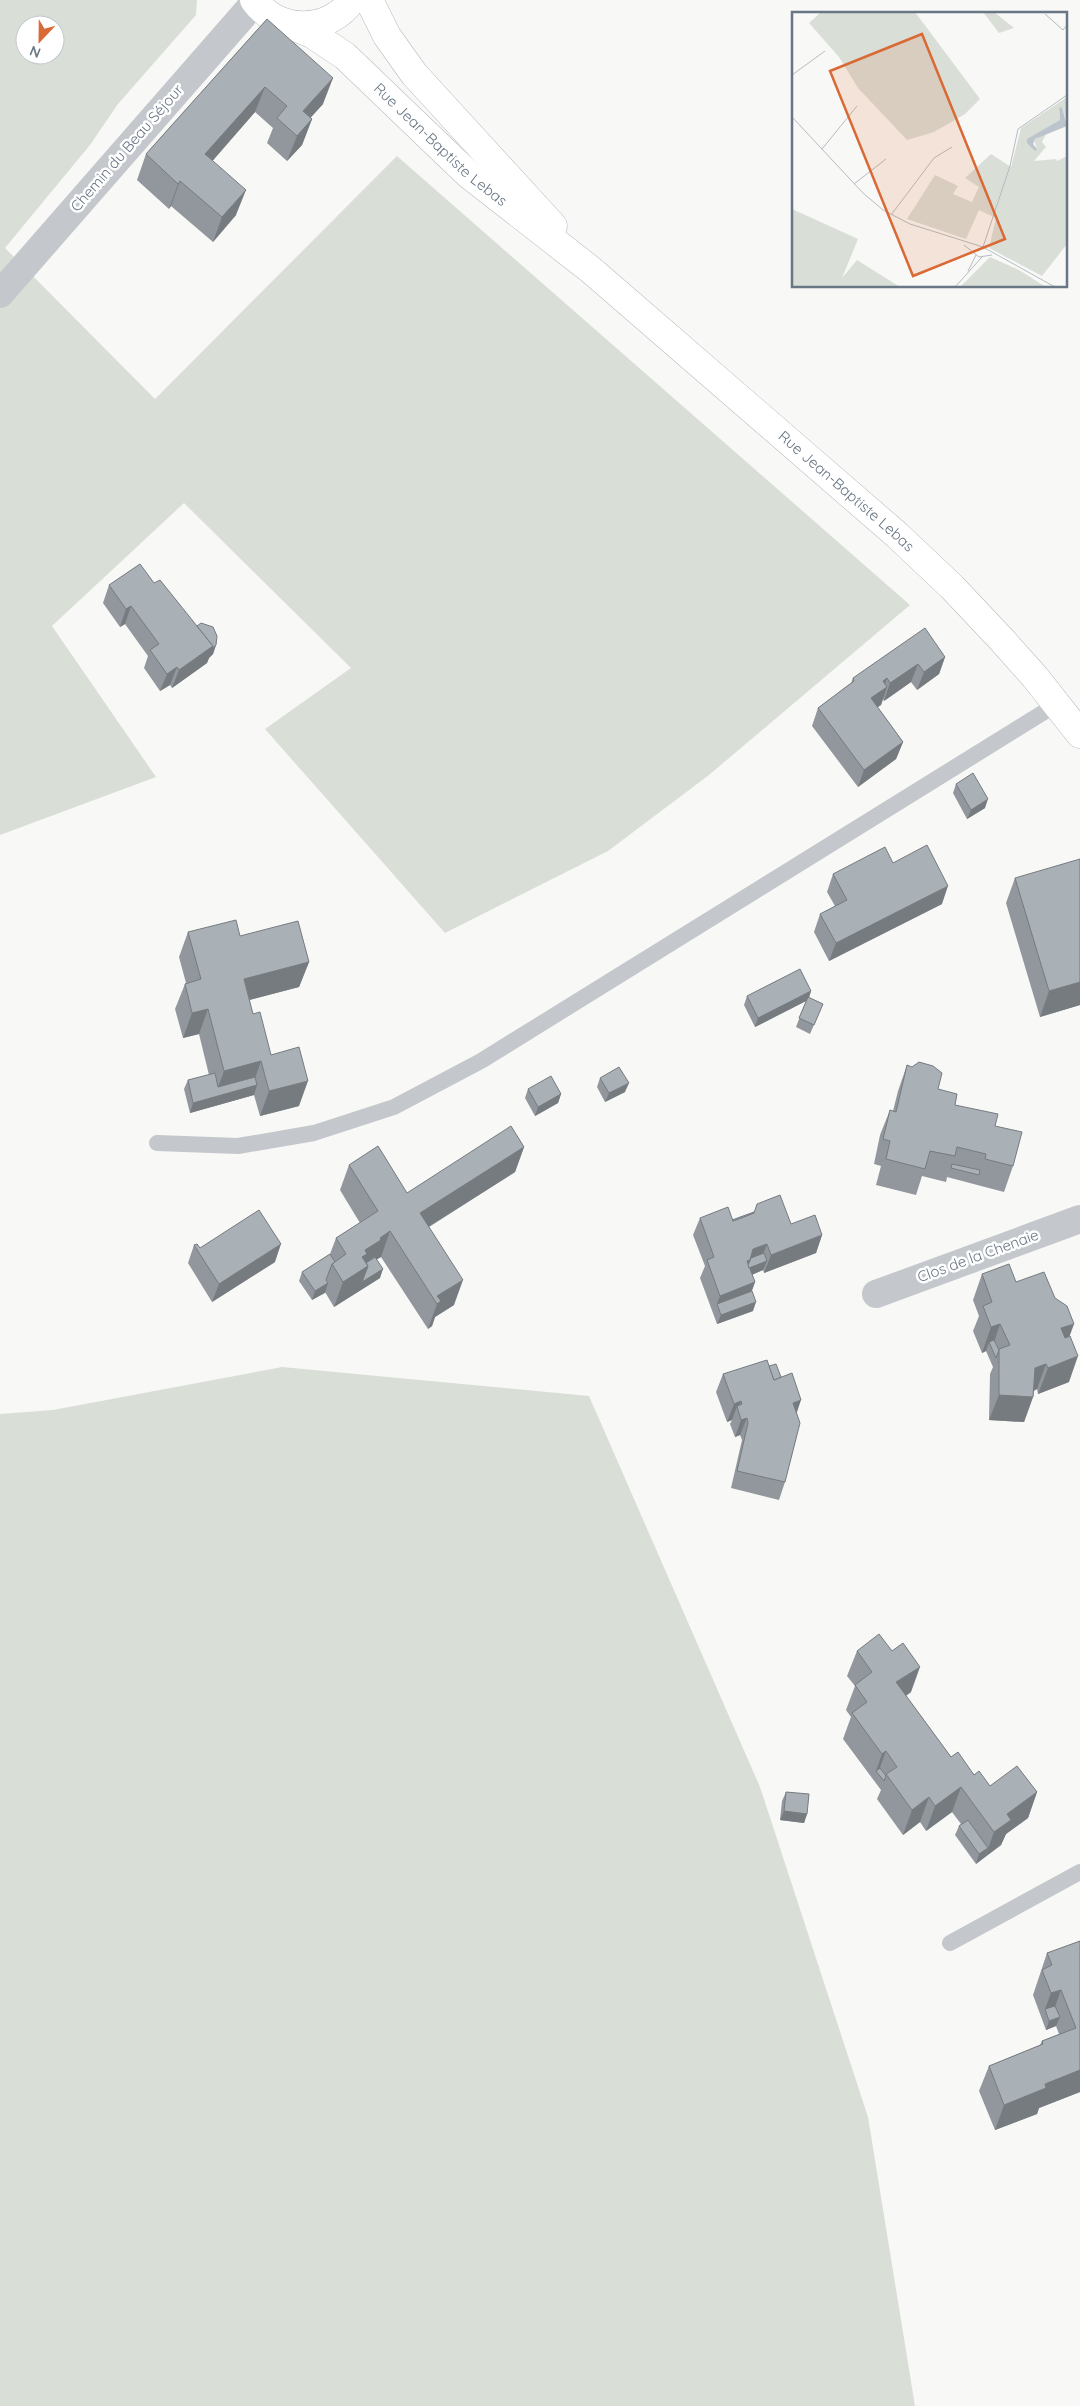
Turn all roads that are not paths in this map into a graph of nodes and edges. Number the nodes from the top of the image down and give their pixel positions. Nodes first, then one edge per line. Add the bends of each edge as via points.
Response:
1 (352, 0) edge
2 (369, 0) edge
3 (254, 1) edge
4 (288, 24) junction
5 (591, 270) junction
6 (0, 294) edge
7 (1057, 704) junction
8 (1080, 734) edge
9 (157, 1143) dead end
10 (1080, 1219) edge
11 (876, 1294) dead end
12 (1080, 1872) edge
13 (950, 1943) dead end

1 - 4 main road via 344,10 327,21 307,26
2 - 5 main road, Rue Jean-Baptiste Lebas via 386,36 414,74
3 - 4 main road, Rue Jean-Baptiste Lebas via 269,16
3 - 6 street, Chemin du Beau Séjour
4 - 5 main road, Rue Jean-Baptiste Lebas via 312,34 345,56 468,174
5 - 7 main road, Rue Jean-Baptiste Lebas via 897,535 979,614
7 - 8 main road, Rue Jean-Baptiste Lebas
7 - 9 lane via 480,1061 394,1107 314,1133 238,1146
10 - 11 street, Clos de la Chenaie
12 - 13 lane

